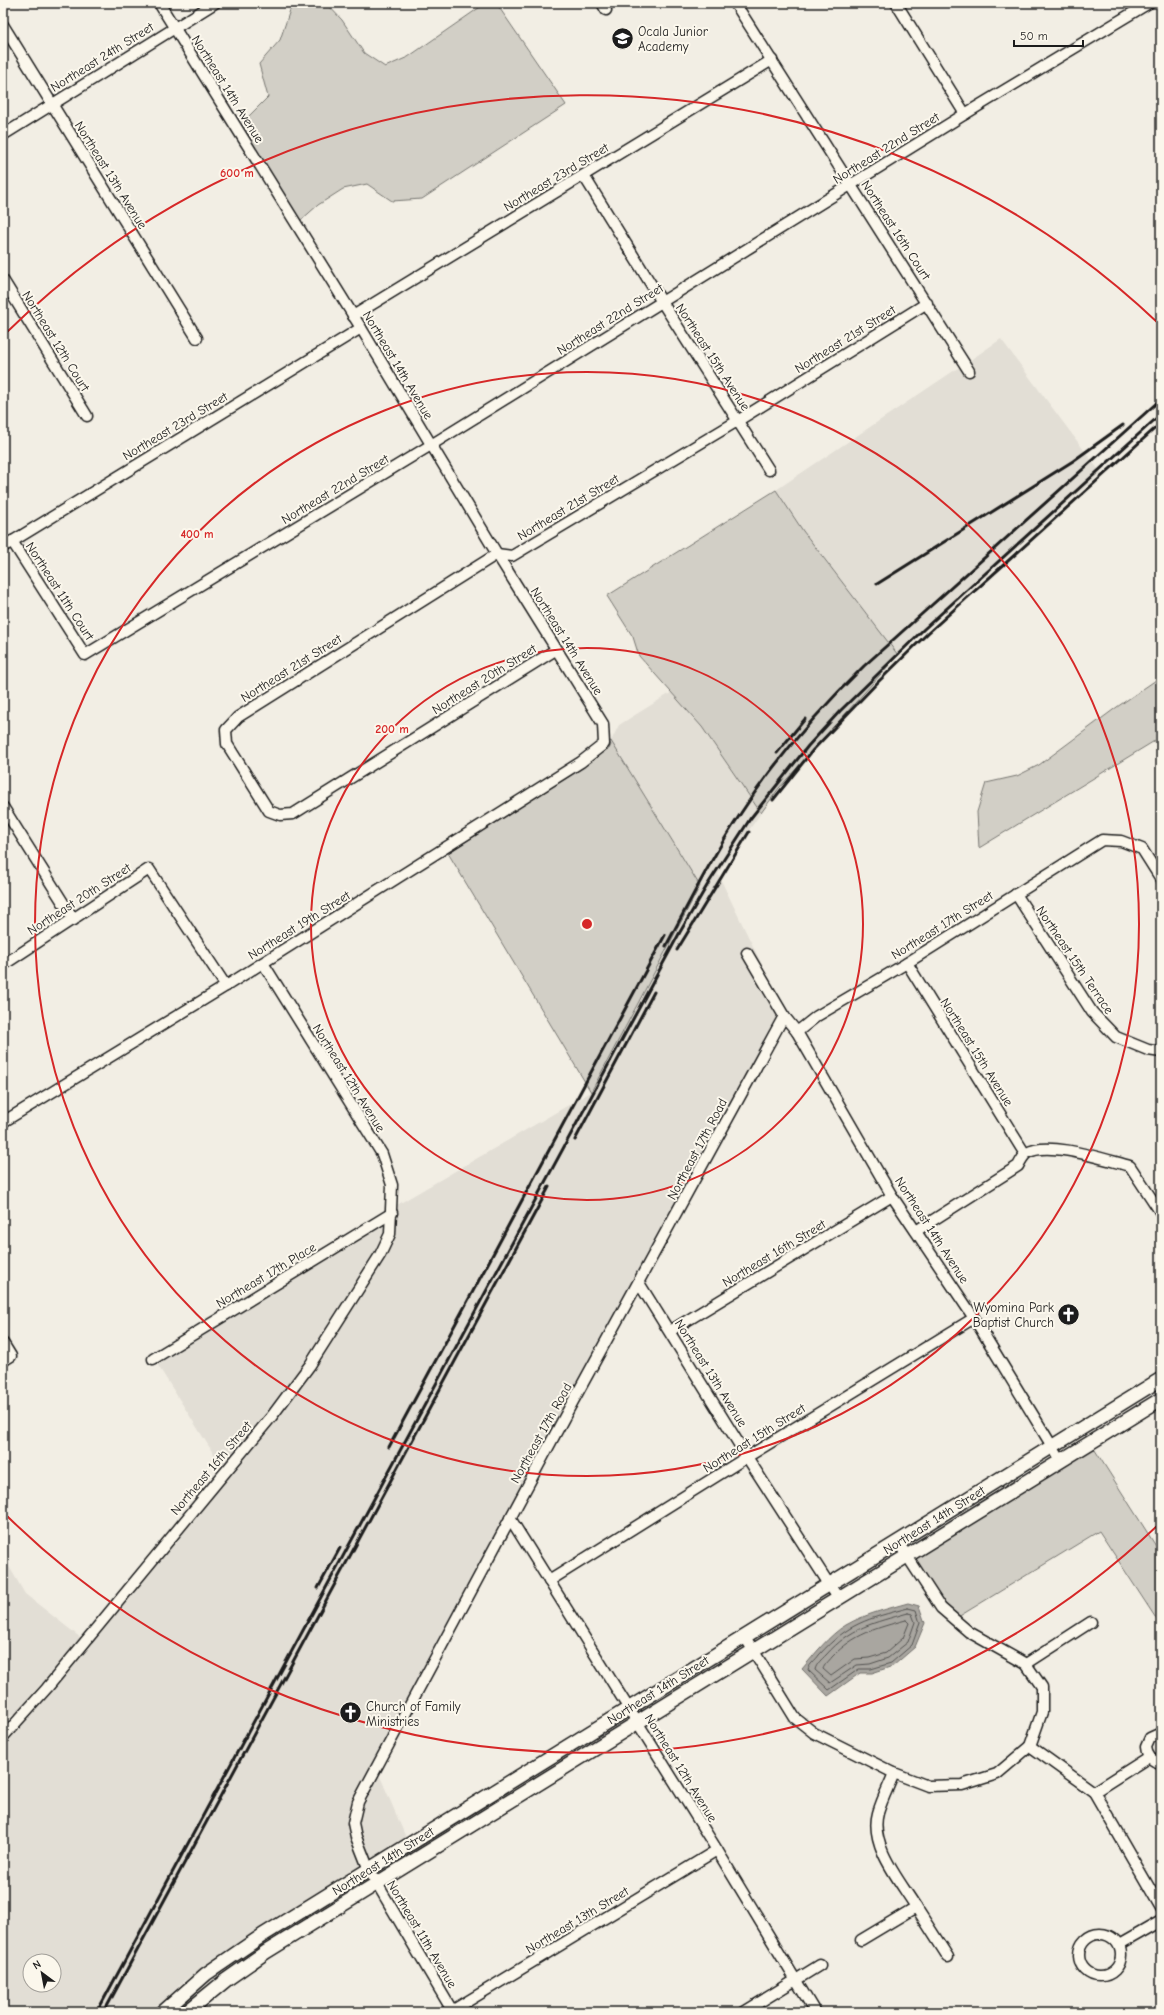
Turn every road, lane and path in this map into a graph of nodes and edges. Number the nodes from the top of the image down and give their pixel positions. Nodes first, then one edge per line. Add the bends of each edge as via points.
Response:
1 (159, 3) edge
2 (215, 3) edge
3 (735, 3) edge
4 (896, 3) edge
5 (1149, 3) edge
6 (3, 25) edge
7 (175, 27) junction
8 (772, 60) junction
9 (52, 104) junction
10 (965, 114) junction
11 (3, 135) edge
12 (584, 176) junction
13 (851, 185) junction
14 (3, 280) edge
15 (662, 302) junction
16 (927, 303) junction
17 (353, 316) junction
18 (361, 328) junction
19 (197, 338) dead end
20 (969, 371) dead end
21 (87, 416) dead end
22 (739, 420) junction
23 (431, 445) junction
24 (769, 470) dead end
25 (12, 541) junction
26 (3, 547) edge
27 (497, 554) junction
28 (557, 649) junction
29 (85, 655) joint
30 (604, 744) joint
31 (3, 807) edge
32 (280, 816) joint
33 (1161, 879) edge
34 (1016, 894) junction
35 (74, 920) junction
36 (747, 952) dead end
37 (263, 963) junction
38 (907, 963) junction
39 (3, 965) edge
40 (226, 986) junction
41 (784, 1016) junction
42 (797, 1032) junction
43 (1161, 1052) edge
44 (3, 1122) edge
45 (1025, 1154) junction
46 (892, 1196) junction
47 (392, 1213) junction
48 (1161, 1213) edge
49 (916, 1231) junction
50 (639, 1283) junction
51 (974, 1318) junction
52 (670, 1331) junction
53 (3, 1343) edge
54 (7, 1358) edge
55 (153, 1359) dead end
56 (1161, 1379) edge
57 (1161, 1399) edge
58 (1052, 1447) junction
59 (747, 1457) junction
60 (1061, 1461) junction
61 (510, 1518) junction
62 (898, 1542) junction
63 (907, 1556) junction
64 (549, 1582) junction
65 (829, 1585) junction
66 (838, 1598) junction
67 (1091, 1622) dead end
68 (745, 1636) junction
69 (754, 1650) junction
70 (1026, 1664) junction
71 (629, 1708) junction
72 (17, 1720) junction
73 (637, 1722) junction
74 (3, 1727) edge
75 (1161, 1733) edge
76 (3, 1737) edge
77 (1030, 1746) junction
78 (1149, 1756) junction
79 (1161, 1763) edge
80 (894, 1773) junction
81 (1094, 1792) junction
82 (717, 1850) junction
83 (368, 1870) junction
84 (377, 1883) junction
85 (916, 1907) junction
86 (1161, 1908) edge
87 (1161, 1921) edge
88 (861, 1940) dead end
89 (1119, 1945) junction
90 (948, 1957) dead end
91 (820, 1965) dead end
92 (796, 1980) junction
93 (165, 2011) edge
94 (187, 2012) edge
95 (452, 2012) edge
96 (744, 2012) edge
97 (815, 2012) edge

1 - 7 street, Northeast 14th Avenue
2 - 7 street, Northeast 24th Street
3 - 8 street, Northeast 16th Court
4 - 10 street
5 - 10 street, Northeast 22nd Street
6 - 9 street, Northeast 13th Avenue
7 - 9 street, Northeast 24th Street
7 - 17 street, Northeast 14th Avenue
8 - 12 street, Northeast 23rd Street
8 - 13 street, Northeast 16th Court
9 - 11 street, Northeast 24th Street
9 - 19 street, Northeast 13th Avenue
10 - 13 street, Northeast 22nd Street
12 - 15 street, Northeast 15th Avenue
12 - 17 street, Northeast 23rd Street
13 - 15 street, Northeast 22nd Street
13 - 16 street, Northeast 16th Court
14 - 21 street, Northeast 12th Court
15 - 22 street, Northeast 15th Avenue
15 - 23 street, Northeast 22nd Street
16 - 20 street, Northeast 16th Court
16 - 22 street, Northeast 21st Street
17 - 18 street, Northeast 14th Avenue
18 - 23 street, Northeast 14th Avenue
18 - 25 street, Northeast 23rd Street
22 - 24 street, Northeast 15th Avenue
22 - 27 street, Northeast 21st Street via 512,556
23 - 27 street, Northeast 14th Avenue
23 - 29 street, Northeast 22nd Street
25 - 26 street, Northeast 23rd Street
25 - 29 street, Northeast 11th Court
27 - 28 street, Northeast 14th Avenue
27 - 32 street, Northeast 21st Street via 238,717 226,730 227,744 269,811
28 - 30 street, Northeast 14th Avenue via 603,724
28 - 32 street, Northeast 20th Street via 293,814
30 - 37 street, Northeast 19th Street via 581,762
31 - 35 street
33 - 34 street, Northeast 17th Street via 1142,849 1121,841 1102,840
34 - 38 street, Northeast 17th Street
34 - 43 street, Northeast 15th Terrace via 1092,1012 1116,1037 1148,1050
35 - 39 street, Northeast 20th Street
35 - 40 street, Northeast 20th Street via 149,868
36 - 41 street
37 - 40 street, Northeast 19th Street
37 - 47 street, Northeast 12th Avenue via 382,1154 392,1185
38 - 42 street, Northeast 17th Street via 817,1016
38 - 45 street, Northeast 15th Avenue
40 - 44 street, Northeast 19th Street
41 - 42 street
41 - 50 street, Northeast 17th Road
42 - 46 street, Northeast 14th Avenue
45 - 48 street via 1041,1148 1083,1153 1130,1166
45 - 49 street via 1018,1166
46 - 49 street, Northeast 14th Avenue
46 - 52 street, Northeast 16th Street
47 - 55 street, Northeast 17th Place
47 - 72 street, Northeast 16th Street via 390,1234 380,1255 310,1365 272,1416
49 - 51 street, Northeast 14th Avenue
50 - 52 street, Northeast 13th Avenue
50 - 61 street, Northeast 17th Road
51 - 58 street, Northeast 14th Avenue
51 - 59 street, Northeast 15th Street
52 - 59 street, Northeast 13th Avenue
53 - 54 street
56 - 58 main road, Northeast 14th Street
57 - 60 main road, Northeast 14th Street
58 - 60 street, Northeast 14th Avenue
58 - 62 main road, Northeast 14th Street
59 - 64 street, Northeast 15th Street
59 - 65 street, Northeast 13th Avenue
60 - 63 main road, Northeast 14th Street
61 - 64 street, Northeast 12th Avenue
61 - 83 street, Northeast 17th Road via 358,1802 353,1823
62 - 63 street
62 - 65 main road, Northeast 14th Street
63 - 66 main road, Northeast 14th Street
63 - 70 street via 941,1608 969,1632
64 - 71 street, Northeast 12th Avenue
65 - 66 street, Northeast 13th Avenue
65 - 68 main road, Northeast 14th Street
66 - 69 main road, Northeast 14th Street
67 - 70 street
68 - 69 street
68 - 71 main road, Northeast 14th Street
69 - 73 main road, Northeast 14th Street
69 - 80 street via 794,1718 814,1733
70 - 77 street via 1042,1687 1042,1712
71 - 73 street, Northeast 12th Avenue
71 - 83 main road, Northeast 14th Street
72 - 74 street, Northeast 16th Street
72 - 76 street, Northeast 16th Street
73 - 82 street, Northeast 12th Avenue
73 - 84 main road, Northeast 14th Street
75 - 78 street via 1154,1735 1147,1742
77 - 80 street via 997,1774 962,1785 928,1786
77 - 81 street
78 - 79 street via 1153,1761
78 - 81 street
80 - 85 street via 878,1814 878,1838 887,1859
81 - 86 street
82 - 92 street, Northeast 12th Avenue
82 - 95 street, Northeast 13th Street
83 - 84 street, Northeast 11th Avenue
83 - 93 main road, Northeast 14th Street via 234,1954
84 - 94 main road, Northeast 14th Street via 249,1963
84 - 95 street, Northeast 11th Avenue
85 - 88 street
85 - 90 street
87 - 89 street
89 - 89 street via 1103,1934 1090,1937 1081,1946 1082,1966 1098,1976 1111,1973 1119,1964
91 - 92 street
92 - 96 street
92 - 97 street, Northeast 12th Avenue

